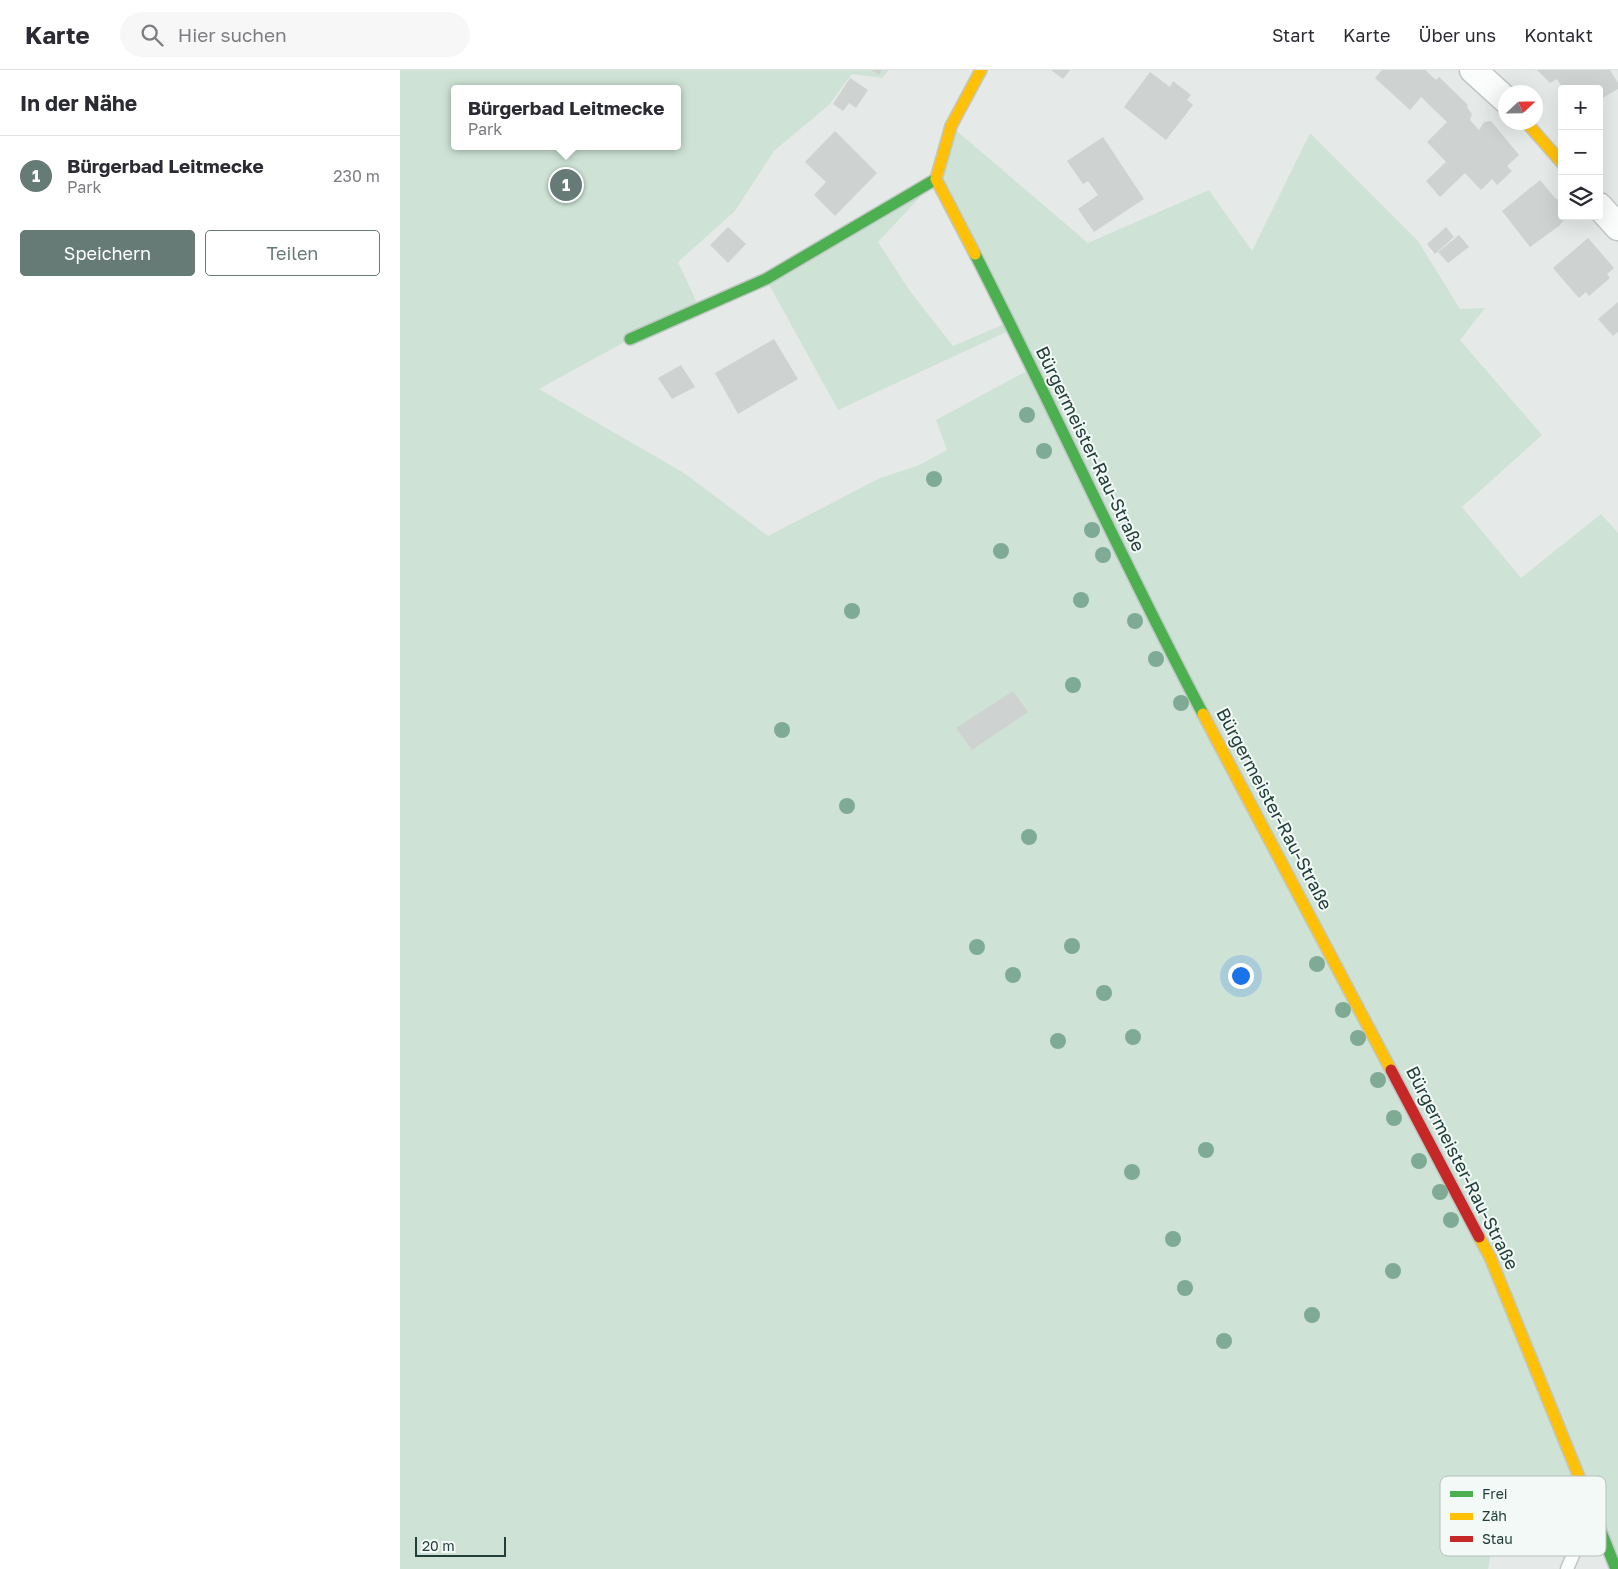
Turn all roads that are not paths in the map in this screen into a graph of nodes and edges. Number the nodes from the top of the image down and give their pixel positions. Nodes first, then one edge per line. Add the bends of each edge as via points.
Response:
1 (981, 70) edge
2 (1473, 70) edge
3 (1498, 93) edge
4 (1533, 130) edge
5 (1558, 159) edge
6 (936, 180) junction
7 (1603, 210) edge
8 (1618, 227) edge
9 (630, 339) dead end
10 (1578, 1476) edge
11 (1606, 1545) edge
12 (1573, 1556) edge
13 (1567, 1569) edge
14 (1616, 1569) edge

1 - 6 street via 951,126
2 - 3 street
4 - 5 street
6 - 9 street via 766,279
6 - 10 street, Bürgermeister-Rau-Straße via 1033,368 1142,598 1490,1257
7 - 8 street
11 - 14 street, Bürgermeister-Rau-Straße
12 - 13 lane

